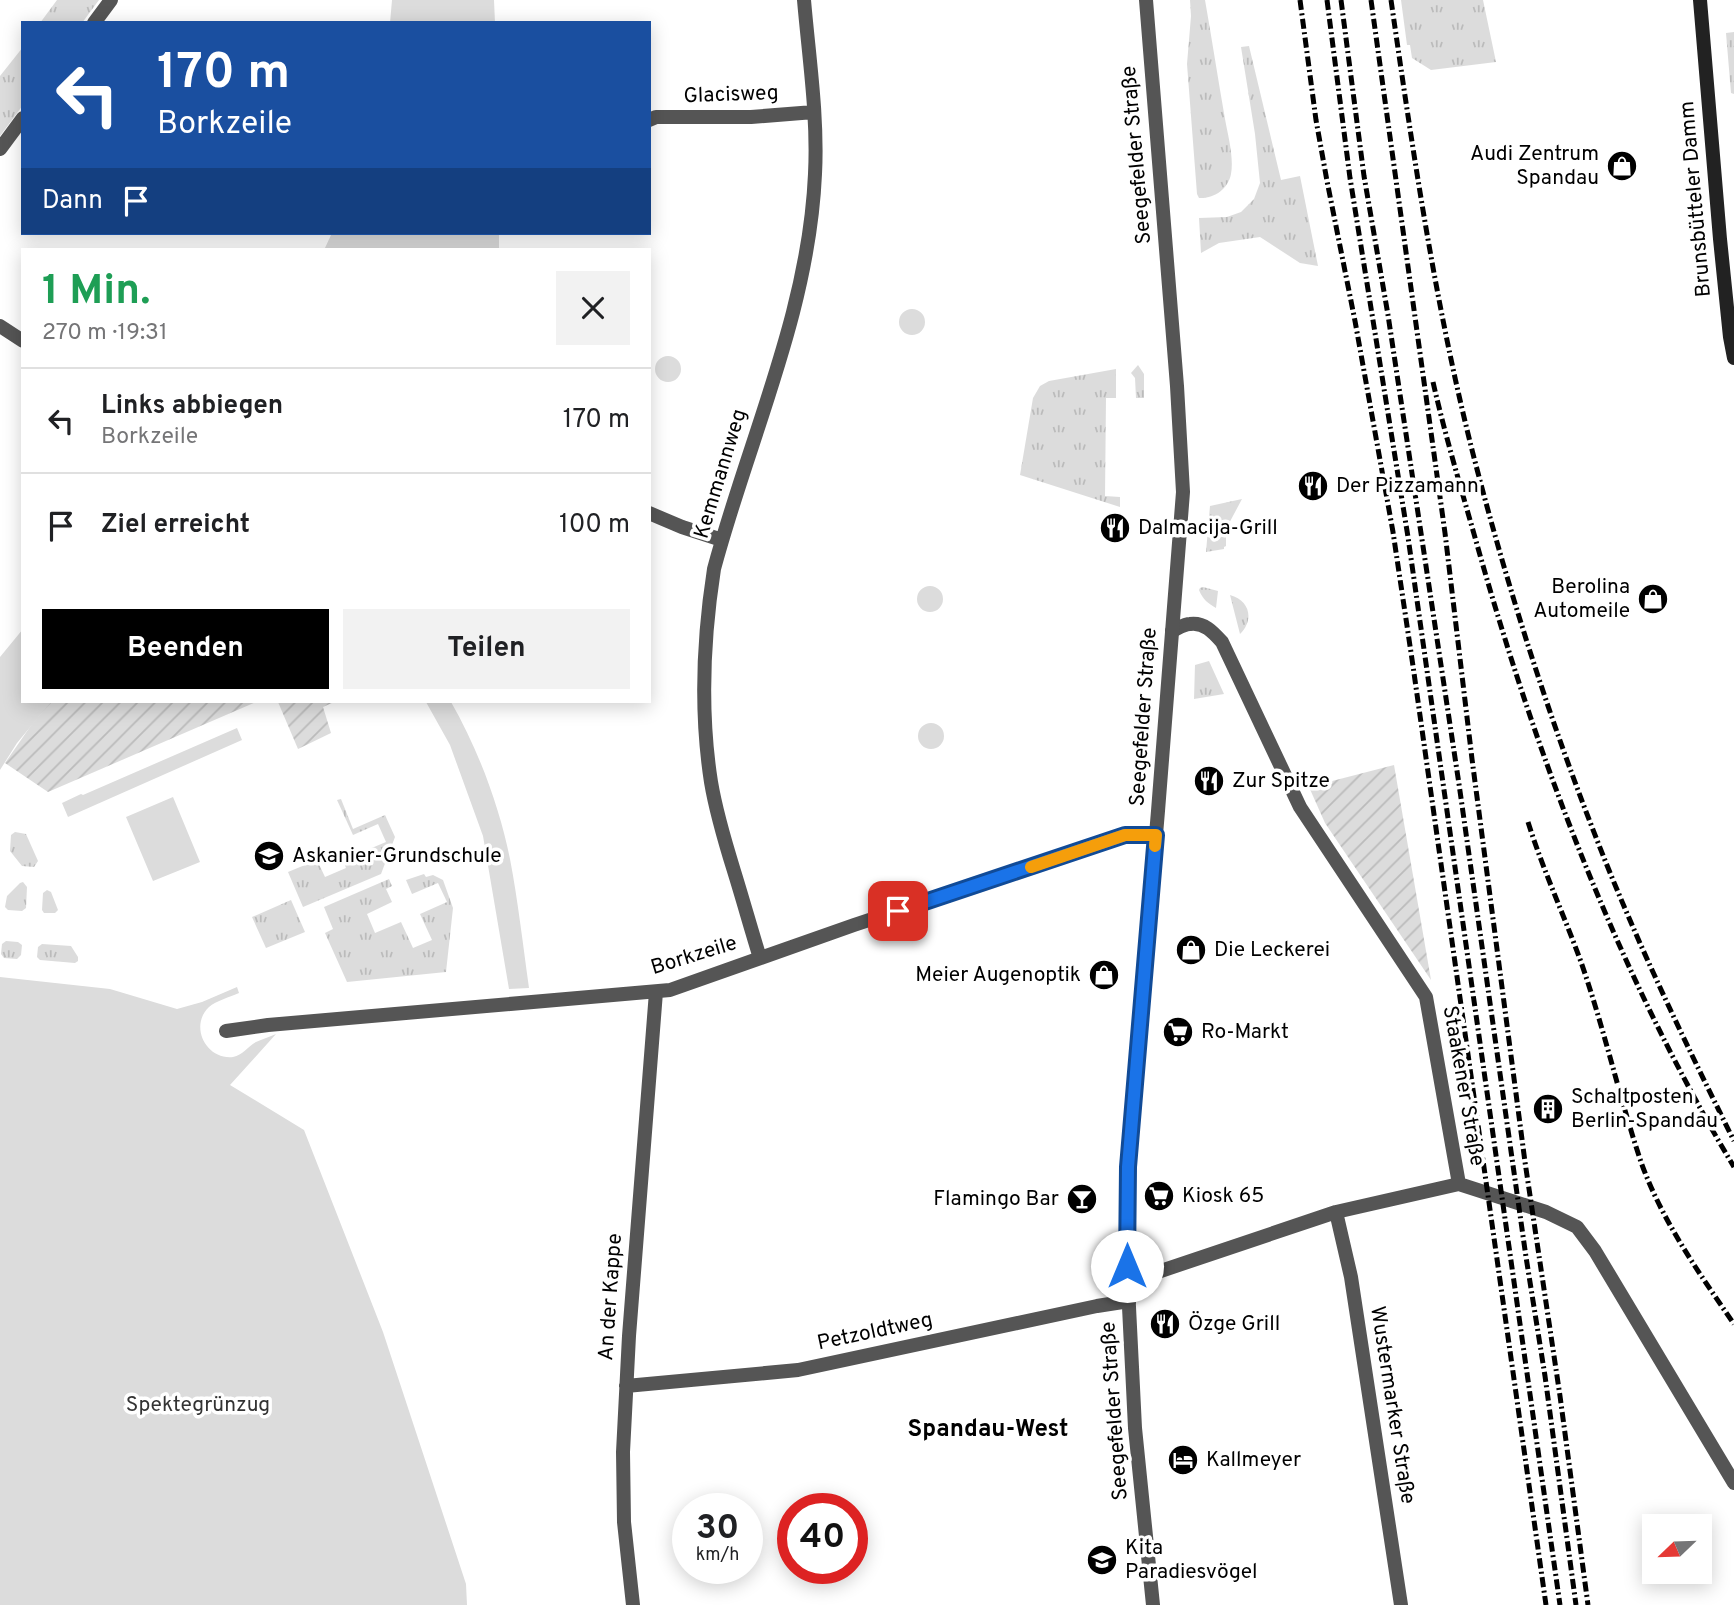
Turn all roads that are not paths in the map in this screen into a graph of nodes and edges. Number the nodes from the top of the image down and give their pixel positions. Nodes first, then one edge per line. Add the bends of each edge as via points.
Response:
1 (111, 0) edge
2 (804, 0) edge
3 (1146, 0) edge
4 (1690, 0) edge
5 (1700, 0) edge
6 (95, 21) edge
7 (1703, 35) junction
8 (814, 113) junction
9 (651, 119) edge
10 (21, 121) edge
11 (0, 149) edge
12 (0, 326) edge
13 (21, 340) edge
14 (1734, 358) edge
15 (651, 514) edge
16 (722, 540) junction
17 (1172, 631) junction
18 (1156, 835) junction
19 (760, 958) junction
20 (656, 992) junction
21 (226, 1031) dead end
22 (1459, 1184) junction
23 (1336, 1213) junction
24 (1128, 1282) junction
25 (1129, 1301) junction
26 (626, 1386) junction
27 (1734, 1483) edge
28 (633, 1605) edge
29 (1153, 1605) edge
30 (1401, 1605) edge

1 - 6 street
2 - 8 street, Kemmannweg
3 - 17 street, Seegefelder Straße via 1182,460
4 - 7 main road, Brunsbütteler Damm
5 - 7 main road, Brunsbütteler Damm
7 - 14 main road, Brunsbütteler Damm
8 - 9 street, Glacisweg
8 - 16 street, Kemmannweg via 816,174 800,290
10 - 11 street
12 - 13 street
15 - 16 street
16 - 19 street, Kemmannweg via 709,602 704,716 720,824
17 - 18 street, Seegefelder Straße
17 - 22 street, Staakener Straße via 1202,625 1222,642 1300,807 1426,997
18 - 19 street, Borkzeile via 1125,835
18 - 24 street, Seegefelder Straße via 1128,1167
19 - 20 street, Borkzeile
20 - 21 street, Borkzeile
20 - 26 street, An der Kappe
22 - 23 street
22 - 27 street, Staakener Straße via 1577,1227
23 - 24 street
23 - 30 street, Wustermarker Straße via 1351,1277
24 - 25 street, Seegefelder Straße
25 - 26 street, Petzoldtweg via 798,1370
25 - 29 street, Seegefelder Straße via 1135,1428
26 - 28 street, An der Kappe via 624,1522

